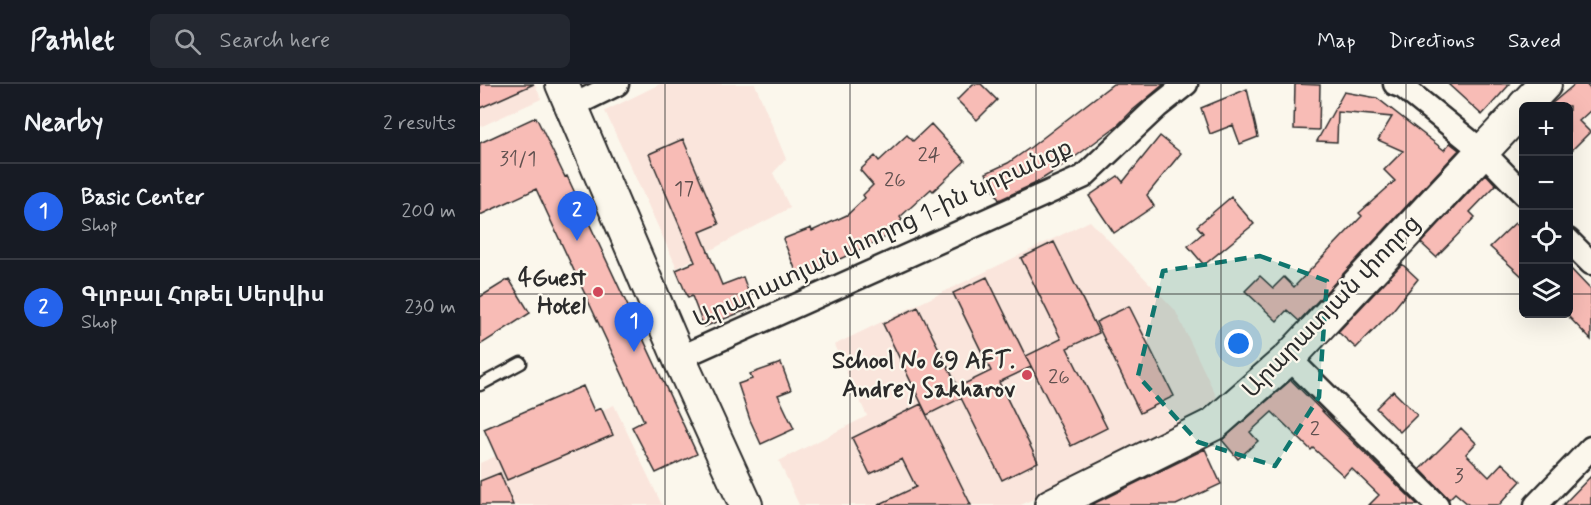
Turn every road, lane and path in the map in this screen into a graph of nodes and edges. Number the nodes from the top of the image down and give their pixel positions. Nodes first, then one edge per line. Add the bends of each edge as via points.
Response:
1 (617, 84) edge
2 (1186, 84) edge
3 (1395, 84) edge
4 (1545, 84) edge
5 (567, 95) edge
6 (1529, 102) edge
7 (1519, 112) edge
8 (1482, 151) junction
9 (1519, 189) edge
10 (1573, 244) edge
11 (1591, 263) edge
12 (679, 358) junction
13 (1289, 358) junction
14 (522, 363) dead end
15 (480, 385) edge
16 (1591, 448) edge
17 (746, 505) edge
18 (1052, 505) edge
19 (1437, 505) edge
20 (1536, 505) edge

1 - 5 street
2 - 12 street, Արարատյան փողոց 1-ին նրբանցք via 1083,177
3 - 8 street
4 - 6 street, Արարատյան փողոց
5 - 12 street
7 - 8 street, Արարատյան փողոց
8 - 9 street
8 - 13 street, Արարատյան փողոց
10 - 11 street
12 - 17 street
13 - 18 street, Արարատյան փողոց via 1214,424
13 - 19 street
14 - 15 lane
16 - 20 street

